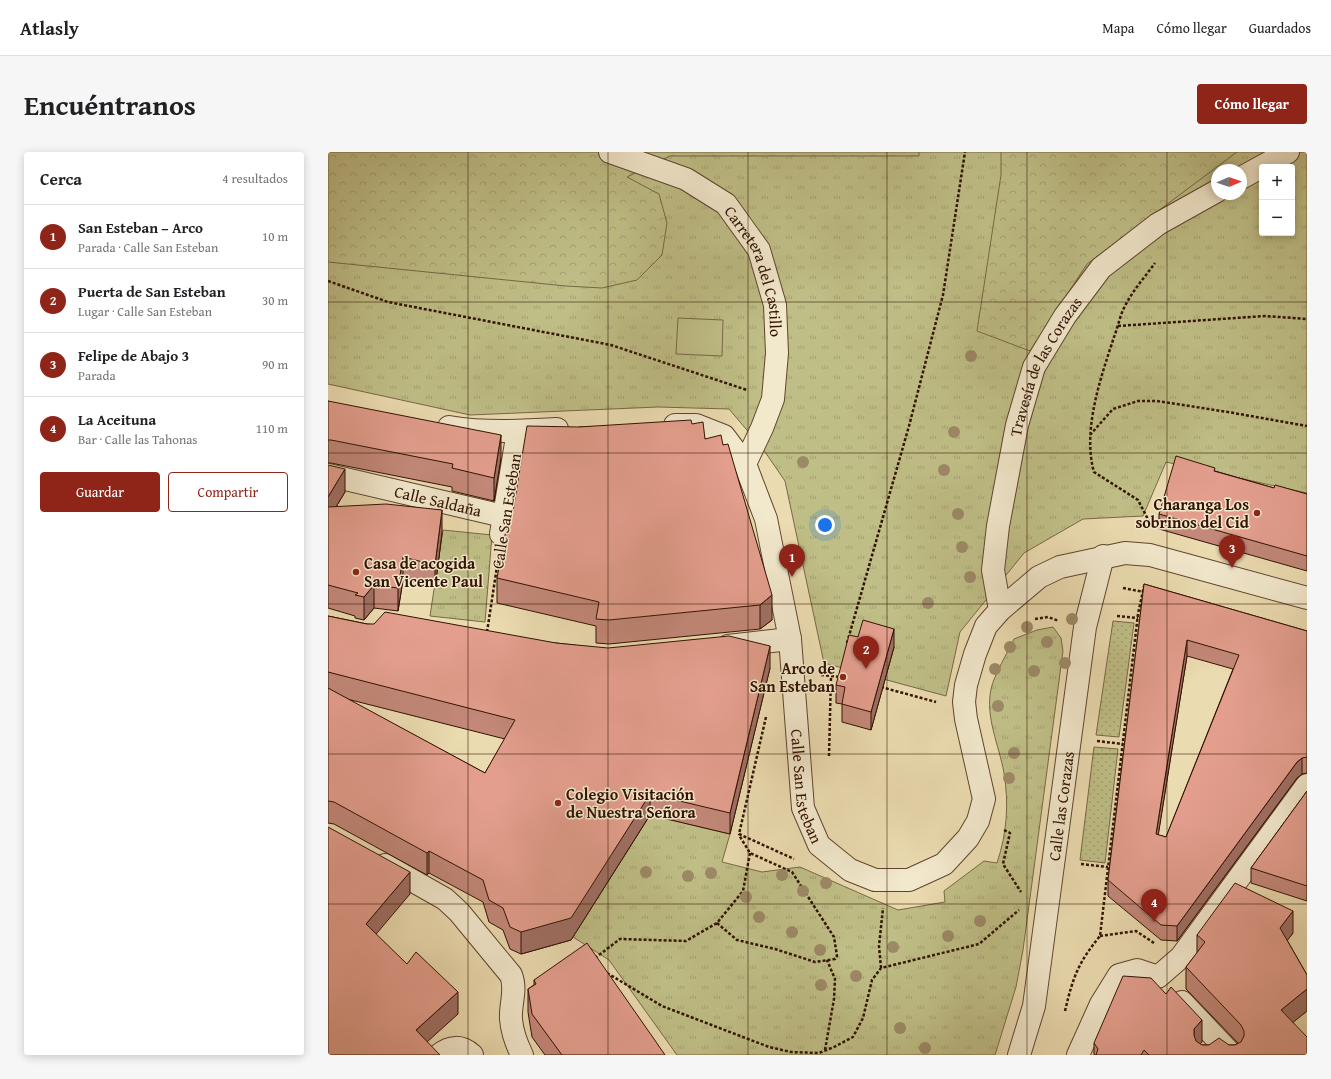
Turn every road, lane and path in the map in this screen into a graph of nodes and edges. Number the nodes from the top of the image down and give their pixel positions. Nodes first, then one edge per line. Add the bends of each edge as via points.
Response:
1 (610, 152) edge
2 (965, 152) edge
3 (1288, 152) edge
4 (1247, 175) edge
5 (1211, 194) edge
6 (1159, 258) dead end
7 (328, 281) edge
8 (1307, 319) edge
9 (1118, 326) junction
10 (773, 399) junction
11 (430, 424) edge
12 (657, 425) edge
13 (1307, 426) edge
14 (580, 428) edge
15 (518, 431) junction
16 (1090, 435) junction
17 (745, 464) junction
18 (328, 475) edge
19 (1144, 512) dead end
20 (1161, 512) edge
21 (502, 525) junction
22 (1155, 533) dead end
23 (1104, 556) junction
24 (1150, 594) edge
25 (1307, 598) edge
26 (1000, 610) junction
27 (1110, 615) dead end
28 (1138, 618) junction
29 (1029, 619) dead end
30 (1063, 627) dead end
31 (486, 639) edge
32 (790, 639) junction
33 (706, 648) edge
34 (847, 648) edge
35 (820, 675) dead end
36 (831, 676) junction
37 (843, 677) edge
38 (878, 686) edge
39 (944, 704) dead end
40 (767, 714) dead end
41 (1091, 740) dead end
42 (1123, 744) junction
43 (829, 758) dead end
44 (1307, 785) edge
45 (1001, 829) dead end
46 (739, 834) junction
47 (750, 853) junction
48 (368, 856) edge
49 (800, 861) dead end
50 (1076, 864) dead end
51 (1108, 867) junction
52 (1024, 896) dead end
53 (884, 906) dead end
54 (1022, 908) dead end
55 (717, 923) junction
56 (827, 960) junction
57 (589, 962) edge
58 (881, 968) junction
59 (602, 972) edge
60 (608, 974) junction
61 (1158, 977) junction
62 (612, 980) edge
63 (1065, 1013) dead end
64 (825, 1050) junction
65 (1219, 1051) edge
66 (439, 1055) edge
67 (472, 1055) edge
68 (522, 1055) edge
69 (1019, 1055) edge
70 (1078, 1055) edge

1 - 10 street, Carretera del Castillo via 686,180 726,204 760,250 775,304 777,353
2 - 34 path via 943,295
3 - 4 street
5 - 26 street, Travesía de las Corazas via 1158,224 1101,268 1065,316 1034,367 1017,425 998,526 993,570
6 - 9 path via 1125,306
7 - 10 path via 388,302 611,345
8 - 9 path via 1265,316
9 - 16 path via 1093,412
10 - 17 street, Carretera del Castillo
11 - 15 street, Calle San Esteban via 466,430
12 - 17 street, Calle San Esteban via 696,425 724,436
13 - 16 path via 1157,401 1138,401 1113,410
14 - 15 street, Calle San Esteban
15 - 21 street, Calle San Esteban
16 - 19 path via 1094,472 1138,500
17 - 32 street, Calle San Esteban via 766,519
18 - 21 street, Calle Saldaña via 350,479 366,492
20 - 22 path
21 - 31 path, Calle San Esteban
23 - 25 street, Calle San Esteban via 1125,552 1150,555
23 - 26 street, Calle San Esteban via 1060,567 1039,577
23 - 69 street, Calle las Corazas via 1085,627 1034,1006
24 - 28 path via 1143,592
26 - 32 street, Calle San Esteban via 986,626 975,654 964,702 984,799 978,821 968,838 944,864 909,880 875,880 850,870 819,846 803,808
27 - 28 path
28 - 42 path
29 - 30 path via 1048,617 1059,621
32 - 33 street
35 - 36 path
36 - 37 path
36 - 43 path
38 - 39 path
40 - 46 path
41 - 42 path
42 - 51 path
44 - 61 street via 1181,957
45 - 52 path via 1010,833 1003,864
46 - 47 path
46 - 49 path
47 - 55 path via 743,891
47 - 56 path via 792,872 834,937 837,956 835,959
48 - 68 street via 445,899 459,912 511,975 514,984 511,1018 514,1038
50 - 51 path
51 - 63 path via 1100,936 1085,954 1073,978
53 - 58 path via 879,946
54 - 58 path via 979,944
55 - 56 path via 737,940 815,962
55 - 57 path via 686,941 620,939
56 - 64 path via 835,979
58 - 64 path via 872,980 863,1018 853,1036
59 - 60 path
60 - 62 path
60 - 64 path via 662,1006 769,1046 791,1052 819,1053
61 - 65 street
61 - 70 street via 1137,970 1119,975 1101,1004
66 - 67 street via 454,1047 465,1049

